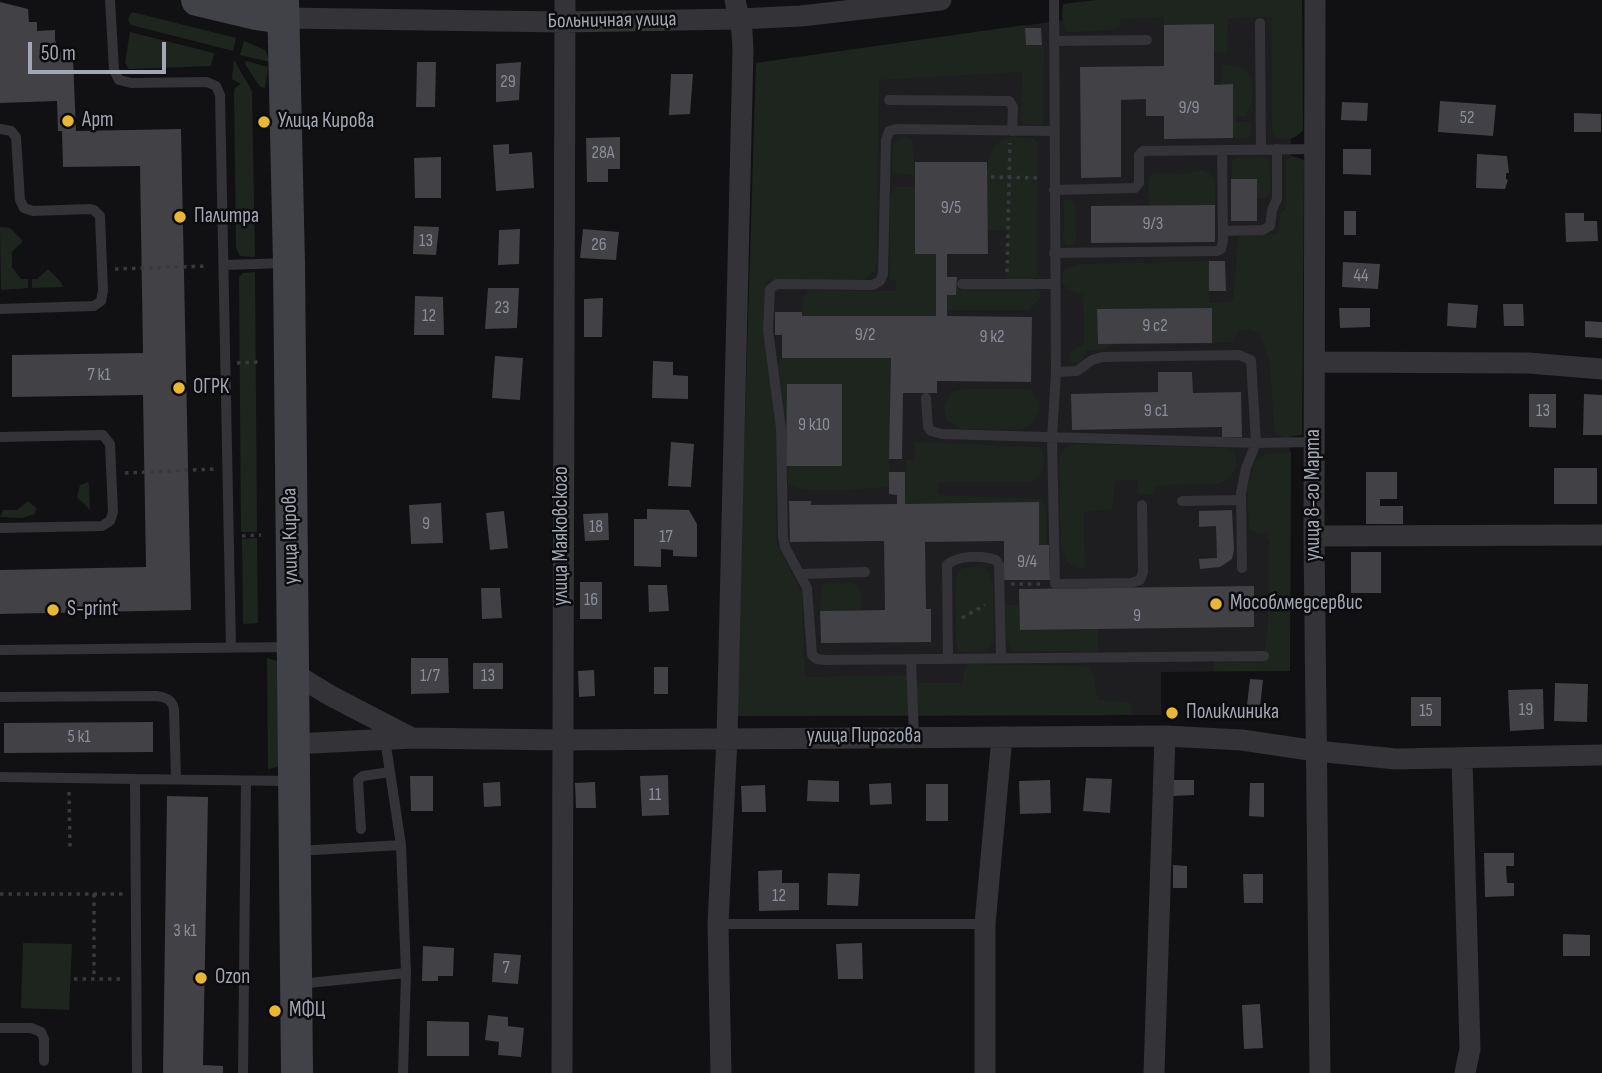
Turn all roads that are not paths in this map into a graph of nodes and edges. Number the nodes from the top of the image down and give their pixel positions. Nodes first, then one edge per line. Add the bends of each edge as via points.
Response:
1 (110, 0) edge
2 (197, 0) edge
3 (565, 0) edge
4 (941, 0) edge
5 (1054, 0) edge
6 (1315, 0) edge
7 (283, 9) edge
8 (737, 9) edge
9 (394, 10) edge
10 (564, 22) junction
11 (1260, 23) dead end
12 (1147, 40) dead end
13 (1054, 41) junction
14 (889, 100) dead end
15 (0, 130) edge
16 (1011, 131) junction
17 (1053, 131) junction
18 (1261, 149) junction
19 (1277, 149) junction
20 (1315, 149) junction
21 (1222, 150) junction
22 (1054, 190) junction
23 (1223, 231) junction
24 (1054, 253) junction
25 (289, 263) junction
26 (225, 265) junction
27 (962, 284) dead end
28 (1055, 284) junction
29 (0, 309) edge
30 (1315, 362) junction
31 (1602, 369) edge
32 (1056, 372) junction
33 (926, 398) dead end
34 (0, 437) edge
35 (1052, 438) junction
36 (1314, 442) junction
37 (1256, 443) junction
38 (1241, 500) junction
39 (1182, 501) dead end
40 (1142, 505) dead end
41 (0, 528) edge
42 (1602, 535) edge
43 (1314, 536) junction
44 (1242, 568) dead end
45 (865, 572) dead end
46 (801, 574) junction
47 (231, 648) junction
48 (0, 650) edge
49 (1264, 656) dead end
50 (1001, 658) junction
51 (911, 659) junction
52 (948, 659) junction
53 (293, 660) junction
54 (0, 697) edge
55 (1165, 736) junction
56 (914, 737) junction
57 (1002, 737) junction
58 (412, 738) junction
59 (727, 738) junction
60 (386, 739) junction
61 (561, 740) junction
62 (293, 744) junction
63 (1316, 751) junction
64 (1602, 755) edge
65 (1462, 759) junction
66 (390, 772) junction
67 (0, 777) edge
68 (135, 779) junction
69 (176, 779) junction
70 (293, 780) junction
71 (246, 781) junction
72 (361, 829) dead end
73 (401, 845) junction
74 (295, 851) junction
75 (985, 924) junction
76 (718, 925) junction
77 (406, 973) junction
78 (296, 984) junction
79 (0, 1028) edge
80 (44, 1061) dead end
81 (137, 1073) edge
82 (243, 1073) edge
83 (297, 1073) edge
84 (403, 1073) edge
85 (562, 1073) edge
86 (721, 1073) edge
87 (985, 1073) edge
88 (1154, 1073) edge
89 (1320, 1073) edge
90 (1465, 1073) edge

1 - 26 lane via 114,70 119,80 207,82 219,91
2 - 7 street via 256,15
3 - 10 street, улица Маяковского
4 - 8 street, Больничная улица via 801,16
5 - 13 lane
6 - 20 street, улица 8-го Марта
7 - 9 street, Больничная улица
7 - 25 street, улица Кирова
8 - 10 street, Больничная улица
8 - 59 street via 743,50
9 - 10 street, Больничная улица
10 - 61 street, улица Маяковского
11 - 18 lane
12 - 13 lane
13 - 17 lane
14 - 16 lane via 1009,101 1013,107
15 - 29 lane via 16,137 24,208 98,213 103,270 102,301 94,306
16 - 17 lane
16 - 46 lane via 889,131 880,281 770,289 768,330 781,428 783,537
17 - 22 lane
18 - 19 lane
18 - 21 lane
19 - 20 lane
19 - 23 lane via 1278,199 1270,226 1260,231
20 - 30 street, улица 8-го Марта
21 - 22 lane via 1143,151 1135,188
21 - 23 lane
22 - 24 lane
23 - 24 lane via 1223,245 1211,252
24 - 28 lane
25 - 26 lane
25 - 53 street, улица Кирова
26 - 47 lane
27 - 28 lane
28 - 32 lane
30 - 31 street via 1528,363
30 - 36 street, улица 8-го Марта
32 - 35 lane
32 - 37 lane via 1077,371 1102,357 1244,355 1252,363
33 - 35 lane via 927,423 935,433
34 - 41 lane via 103,435 110,444 113,512 107,524
35 - 37 lane
35 - 40 lane via 1055,584 1140,580
36 - 37 lane
36 - 43 street, улица 8-го Марта
37 - 38 lane
38 - 39 lane
38 - 44 lane
42 - 43 street
43 - 63 street, улица 8-го Марта
45 - 46 lane
46 - 51 lane via 809,596 814,657
47 - 48 lane
47 - 53 lane
49 - 50 lane
50 - 52 lane
50 - 52 lane via 996,560 988,558 958,559 947,565
51 - 52 lane
51 - 56 lane
53 - 58 street, улица Пирогова via 331,696
53 - 62 street, улица Кирова
54 - 69 lane via 167,698 174,706
55 - 57 street, улица Пирогова
55 - 63 street, улица Пирогова via 1242,740
55 - 88 street
56 - 57 street, улица Пирогова
56 - 59 street, улица Пирогова
57 - 75 street
58 - 60 street, улица Пирогова
58 - 61 street, улица Пирогова
59 - 61 street, улица Пирогова
59 - 76 street
60 - 62 street, улица Пирогова
60 - 66 lane
61 - 85 street, улица Маяковского
62 - 70 street, улица Кирова
63 - 65 street, улица Пирогова
63 - 89 street, улица 8-го Марта
64 - 65 street, улица Пирогова
65 - 90 street via 1469,1049
66 - 72 lane via 358,780
66 - 73 lane
67 - 68 lane
68 - 69 lane
68 - 81 lane
69 - 71 lane
70 - 71 lane
70 - 74 street, улица Кирова
71 - 82 lane
73 - 74 lane
73 - 77 lane
74 - 78 street, улица Кирова
75 - 76 lane
75 - 87 street
76 - 86 street
77 - 78 lane
77 - 84 lane
78 - 83 street, улица Кирова
79 - 80 lane via 41,1032

